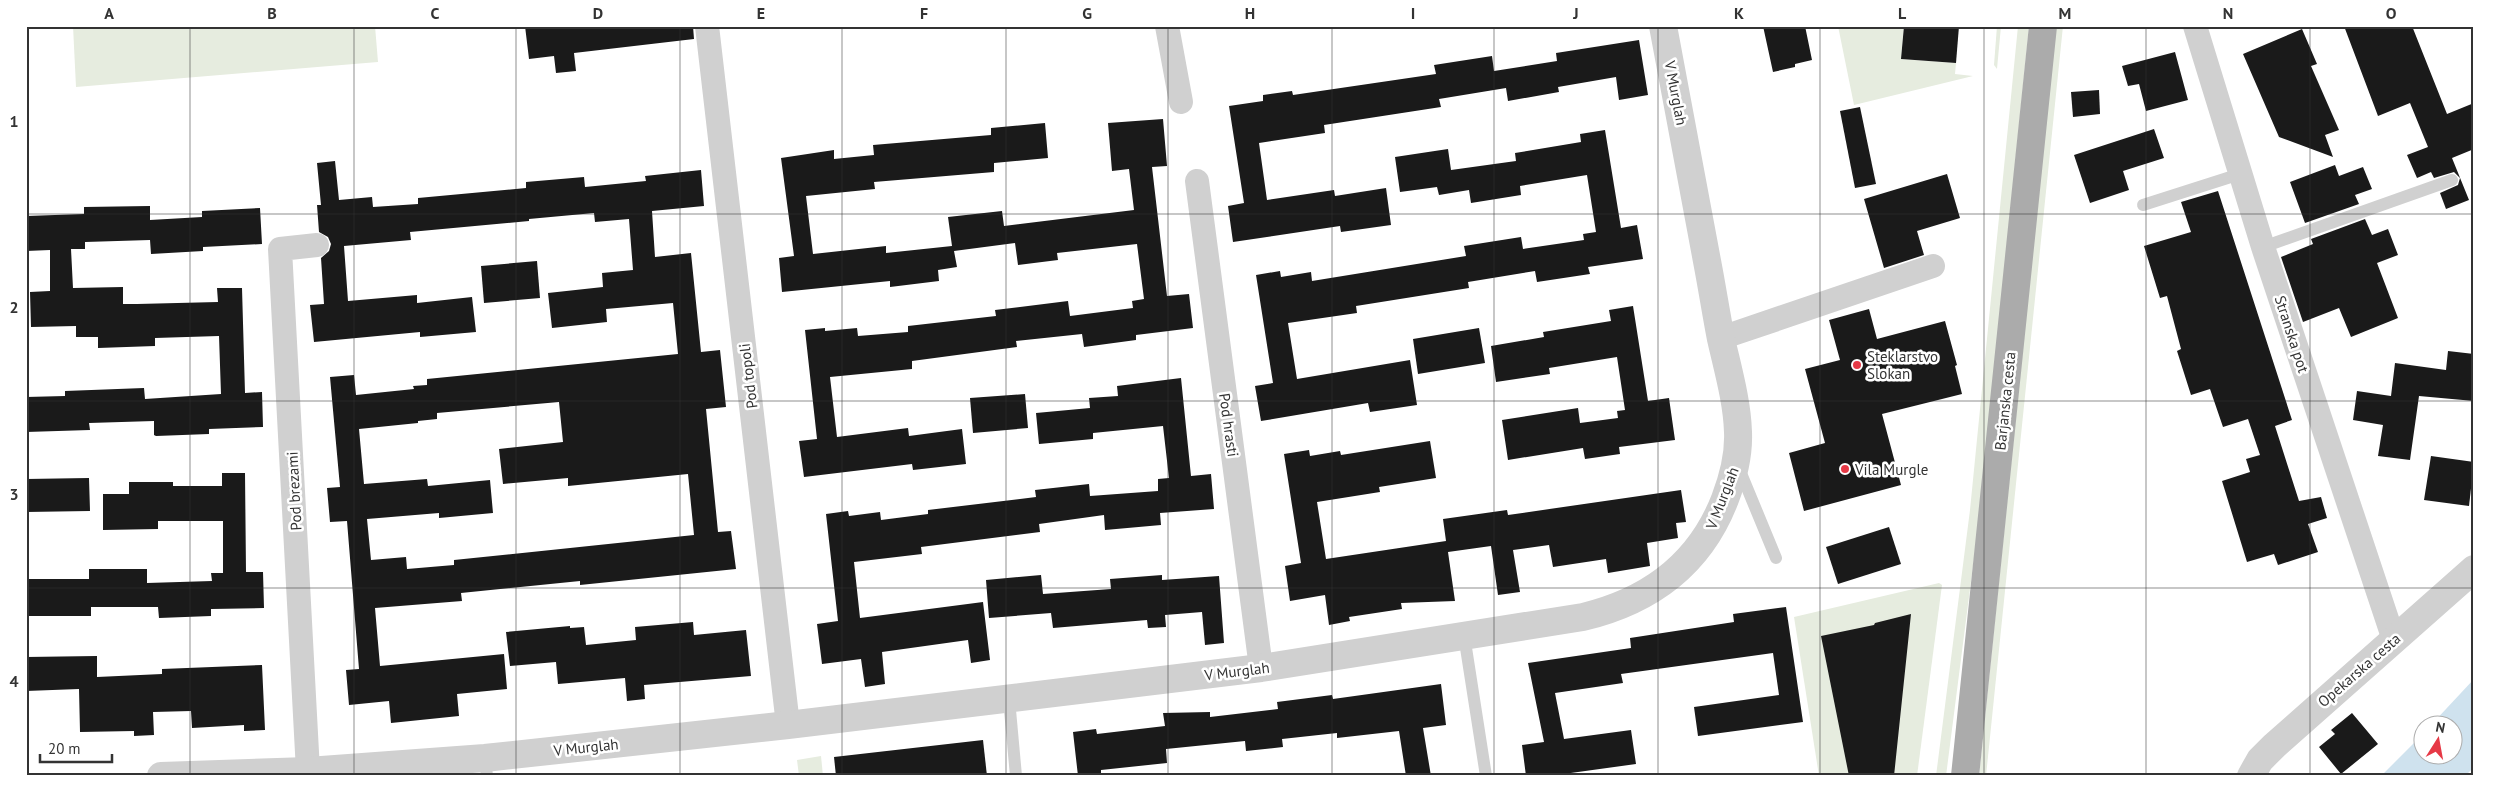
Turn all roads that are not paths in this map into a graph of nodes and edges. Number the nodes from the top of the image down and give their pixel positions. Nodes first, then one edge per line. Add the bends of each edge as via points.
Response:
1 (707, 26) edge
2 (1167, 26) edge
3 (1663, 26) edge
4 (2043, 26) edge
5 (2196, 26) edge
6 (1181, 102) dead end
7 (2240, 174) junction
8 (2452, 180) dead end
9 (1197, 181) dead end
10 (2143, 204) dead end
11 (317, 245) dead end
12 (2263, 247) junction
13 (1934, 266) dead end
14 (1721, 338) junction
15 (1736, 461) junction
16 (1776, 558) dead end
17 (2474, 569) edge
18 (1464, 636) junction
19 (2394, 640) junction
20 (1262, 668) junction
21 (1009, 699) junction
22 (788, 725) junction
23 (486, 767) edge
24 (308, 771) junction
25 (161, 776) edge
26 (1016, 776) edge
27 (1486, 776) edge
28 (1965, 776) edge
29 (2251, 776) edge

1 - 22 street, Pod topoli
2 - 6 street
3 - 14 street, V Murglah
4 - 28 main road, Barjanska cesta
5 - 7 street, Stranska pot
7 - 10 lane
7 - 12 street, Stranska pot
8 - 12 lane
9 - 20 street, Pod hrasti
11 - 24 street, Pod brezami via 280,249
12 - 19 street, Stranska pot
13 - 14 street
14 - 15 street, V Murglah via 1736,404
15 - 16 lane
15 - 18 street, V Murglah via 1716,520 1699,549 1675,573 1644,595 1610,611
17 - 19 street, Opekarska cesta
18 - 20 street, V Murglah
18 - 27 lane
19 - 29 street, Opekarska cesta via 2274,746 2260,760
20 - 21 street, V Murglah
21 - 22 street, V Murglah
21 - 26 lane
22 - 23 street, V Murglah
23 - 24 street, V Murglah
24 - 25 street, V Murglah

